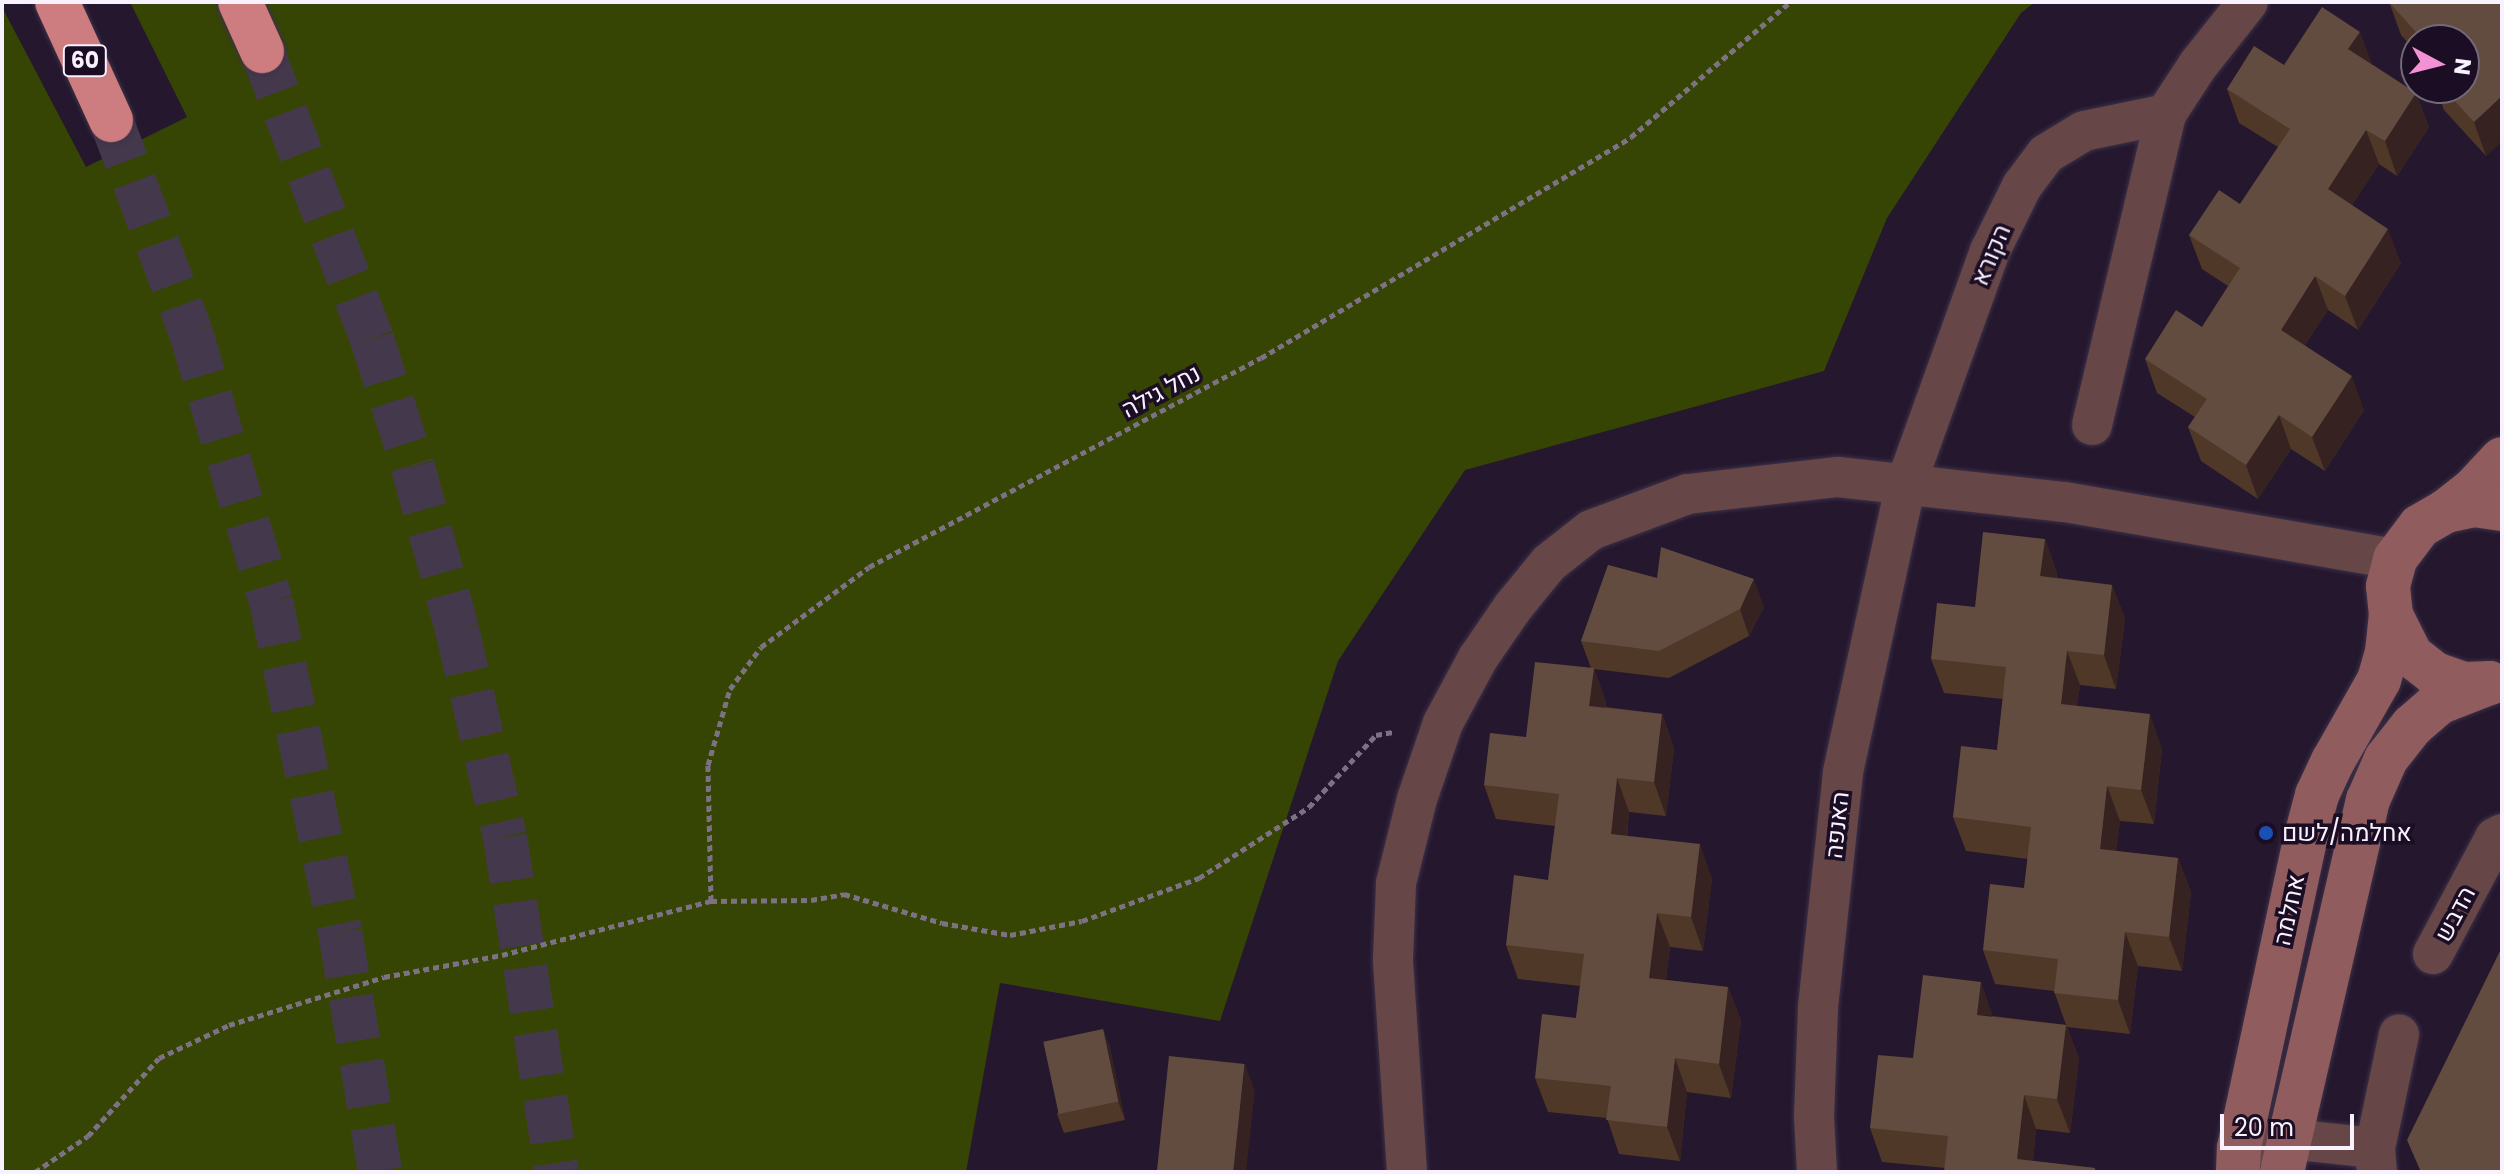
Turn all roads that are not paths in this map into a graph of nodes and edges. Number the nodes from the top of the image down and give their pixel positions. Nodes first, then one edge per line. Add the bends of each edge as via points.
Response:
1 (57, 2) edge
2 (240, 2) edge
3 (2248, 2) edge
4 (262, 51) tunnel mouth
5 (2166, 114) junction
6 (111, 120) tunnel mouth
7 (2092, 425) dead end
8 (2502, 459) edge
9 (1906, 484) junction
10 (2502, 509) edge
11 (2446, 511) junction
12 (2395, 559) junction
13 (2391, 615) junction
14 (2496, 682) edge
15 (2502, 834) edge
16 (2433, 954) dead end
17 (2399, 1034) dead end
18 (2286, 1156) edge
19 (2238, 1160) edge
20 (2376, 1160) edge
21 (1407, 1172) edge
22 (1817, 1172) edge

1 - 6 highway, 60
2 - 4 highway
3 - 5 street
5 - 7 street
5 - 9 street, הקורא via 2084,131 2046,154 2022,186 1990,251
8 - 11 street
9 - 12 street via 2065,502
9 - 21 street via 1838,477 1703,491 1641,509 1591,530 1549,563 1513,607 1443,723 1396,883 1393,959
9 - 22 street, האנפה via 1843,772 1818,1007
10 - 11 street via 2474,505
11 - 12 street via 2420,526
12 - 13 street, אחלמה via 2388,586
13 - 14 street via 2411,655 2435,674 2464,684
13 - 19 street, אחלמה via 2379,680 2317,795
14 - 18 street via 2438,703 2386,759 2368,800
15 - 16 street, הדבש via 2495,838
17 - 20 street
18 - 19 street
18 - 20 street

